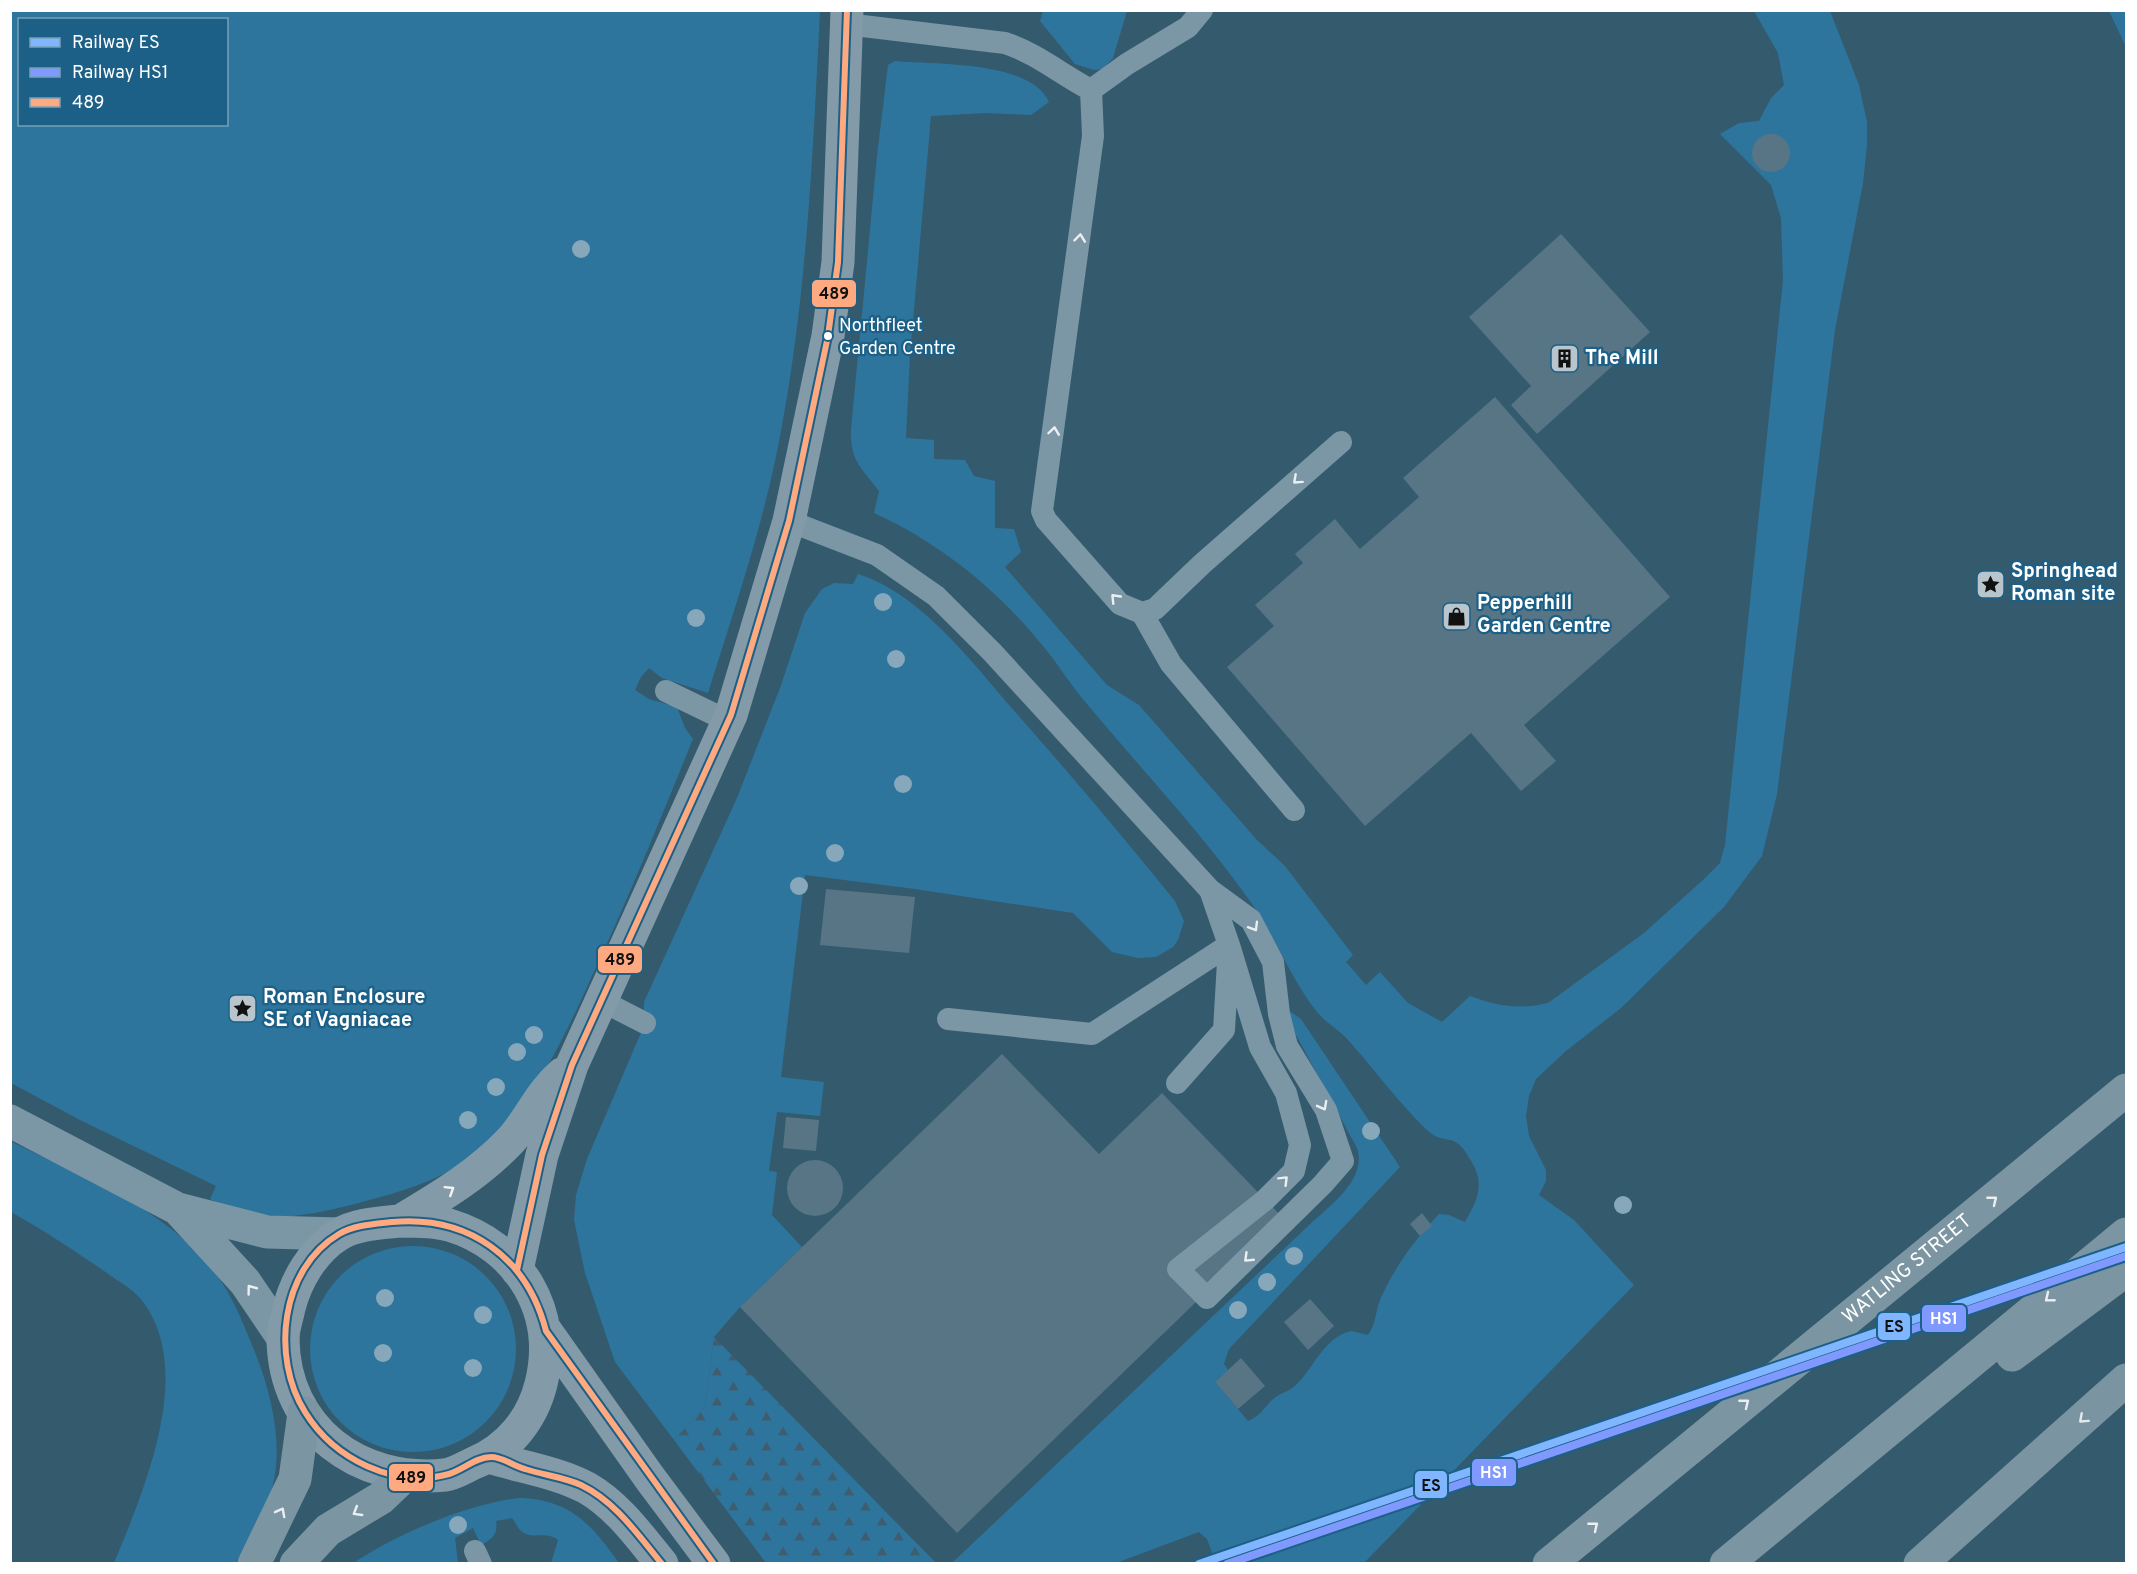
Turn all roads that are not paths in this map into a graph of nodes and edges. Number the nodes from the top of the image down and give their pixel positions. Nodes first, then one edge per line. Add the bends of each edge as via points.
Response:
1 (1202, 10) edge
2 (847, 17) edge
3 (1091, 90) junction
4 (1341, 441) dead end
5 (789, 521) junction
6 (1142, 613) junction
7 (666, 691) dead end
8 (728, 722) junction
9 (1294, 810) dead end
10 (1210, 890) junction
11 (1229, 945) junction
12 (602, 1001) junction
13 (948, 1019) dead end
14 (645, 1023) dead end
15 (572, 1065) junction
16 (1177, 1083) dead end
17 (2127, 1090) edge
18 (10, 1121) edge
19 (178, 1209) junction
20 (400, 1221) junction
21 (340, 1234) junction
22 (2127, 1234) edge
23 (517, 1270) junction
24 (2127, 1270) edge
25 (546, 1331) junction
26 (283, 1338) junction
27 (2127, 1380) edge
28 (304, 1413) junction
29 (489, 1457) junction
30 (403, 1476) junction
31 (254, 1563) edge
32 (296, 1563) edge
33 (662, 1563) edge
34 (714, 1563) edge
35 (1549, 1563) edge
36 (1728, 1563) edge
37 (1920, 1563) edge

1 - 3 lane via 1188,27
2 - 3 lane via 1005,43 1025,50 1057,73
2 - 5 main road via 838,262 828,336
6 -> 3 lane via 1120,604 1042,511 1094,115
4 -> 6 lane via 1155,609
5 - 8 main road
5 - 10 lane via 877,555 936,596
6 - 9 lane via 1171,664
7 - 8 lane
8 - 12 main road
10 - 11 lane
10 -> 11 lane via 1251,920 1273,962 1287,1046 1326,1110 1343,1161 1207,1298 1178,1269 1265,1200 1294,1171 1300,1145 1286,1093 1260,1047
11 - 13 lane via 1092,1034
11 - 16 lane via 1224,1030
12 - 14 lane
12 - 15 main road
20 -> 15 main road via 486,1164 513,1138 545,1089
15 - 23 main road via 542,1155
35 -> 17 highway, WATLING STREET
18 - 19 street
19 - 21 street via 267,1232
26 -> 19 street via 245,1282
20 - 21 main road
20 - 23 main road via 456,1227 485,1243
21 - 26 main road via 316,1254 293,1291
22 -> 36 highway
23 - 25 main road via 540,1305
24 - 36 highway
25 - 29 main road via 545,1370 535,1405 519,1430
25 - 34 main road
26 - 28 main road via 286,1367
27 -> 37 main road
28 - 30 main road via 337,1449 368,1467
31 -> 28 highway via 295,1479
29 - 30 main road via 447,1475
29 - 33 main road via 567,1480 593,1492 631,1526
30 -> 32 highway via 381,1498 328,1530

